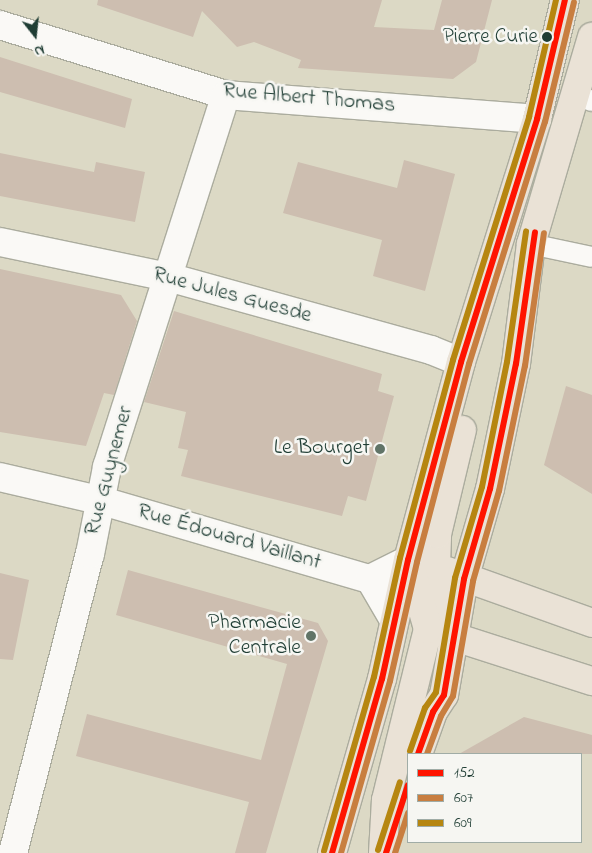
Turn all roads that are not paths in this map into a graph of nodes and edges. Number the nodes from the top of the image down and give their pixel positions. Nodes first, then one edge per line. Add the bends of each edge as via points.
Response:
1 (565, 0) edge
2 (0, 25) edge
3 (592, 37) edge
4 (226, 95) junction
5 (584, 98) edge
6 (537, 119) junction
7 (0, 242) edge
8 (532, 244) junction
9 (592, 257) edge
10 (168, 277) junction
11 (461, 362) junction
12 (0, 477) edge
13 (100, 500) junction
14 (408, 560) junction
15 (436, 566) junction
16 (370, 579) junction
17 (464, 579) junction
18 (394, 620) junction
19 (592, 623) edge
20 (428, 629) junction
21 (455, 638) junction
22 (592, 681) edge
23 (418, 753) edge
24 (407, 787) edge
25 (13, 853) edge
26 (332, 853) edge
27 (384, 853) edge

1 - 6 main road
2 - 4 street, Rue Albert Thomas
3 - 5 main road
4 - 6 street, Rue Albert Thomas
4 - 10 street, Rue Guynemer
5 - 8 main road
6 - 11 main road
7 - 10 street, Rue Jules Guesde
8 - 9 lane
8 - 17 main road via 516,364 490,489
10 - 11 street, Rue Jules Guesde via 431,350
10 - 13 street, Rue Guynemer
11 - 14 main road
11 - 15 main road via 462,427 437,534
12 - 13 street, Rue Édouard Vaillant
13 - 16 street, Rue Édouard Vaillant
13 - 25 street, Rue Guynemer via 90,554
14 - 15 main road
14 - 16 street
14 - 18 main road
14 - 20 main road
15 - 17 main road
15 - 21 main road
16 - 18 street
17 - 19 main road
17 - 21 main road
18 - 20 main road
18 - 26 main road via 382,679
20 - 21 main road
20 - 27 main road via 386,800
21 - 22 main road
21 - 23 main road via 444,695 433,712
24 - 27 main road

